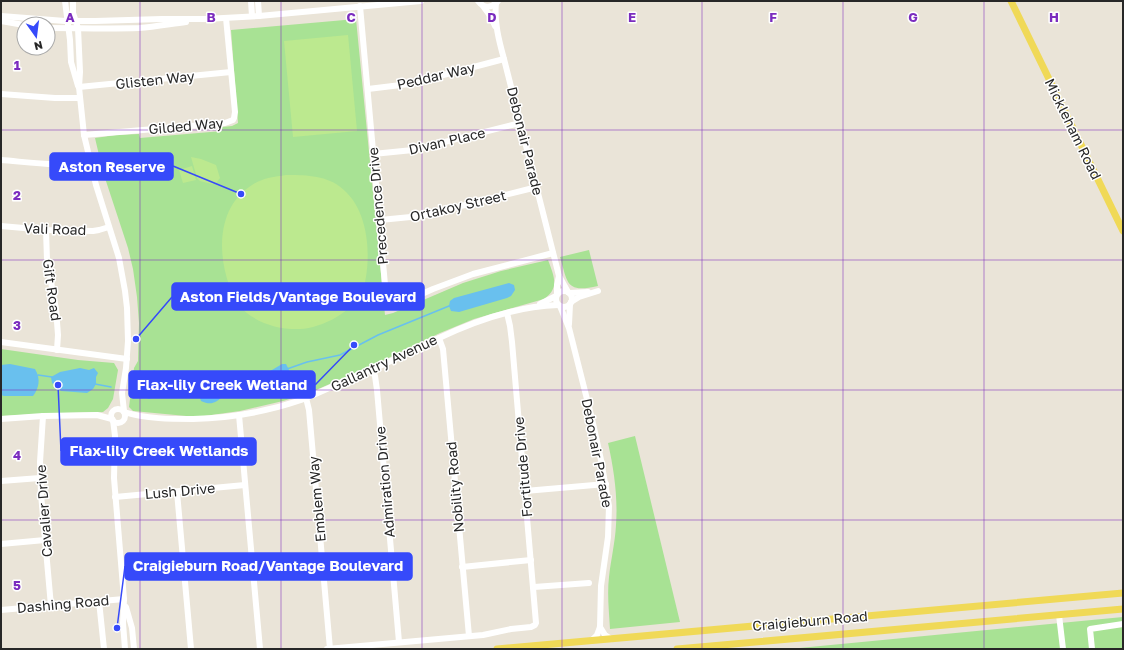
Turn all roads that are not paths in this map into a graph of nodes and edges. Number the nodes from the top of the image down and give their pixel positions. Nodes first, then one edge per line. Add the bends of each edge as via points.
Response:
1 (65, 1) edge
2 (72, 1) edge
3 (251, 1) edge
4 (258, 1) edge
5 (421, 1) edge
6 (473, 1) edge
7 (1007, 1) edge
8 (1012, 1) edge
9 (497, 2) edge
10 (480, 4) edge
11 (360, 6) junction
12 (2, 16) edge
13 (256, 16) junction
14 (226, 18) junction
15 (205, 19) junction
16 (67, 21) junction
17 (76, 21) junction
18 (16, 22) edge
19 (56, 28) edge
20 (78, 28) junction
21 (1024, 28) junction
22 (68, 29) junction
23 (496, 29) junction
24 (504, 60) junction
25 (231, 72) junction
26 (79, 87) junction
27 (368, 89) junction
28 (1, 94) edge
29 (80, 98) junction
30 (520, 124) junction
31 (84, 135) junction
32 (373, 154) junction
33 (1, 160) edge
34 (90, 162) junction
35 (537, 187) junction
36 (380, 220) junction
37 (1, 226) edge
38 (109, 227) junction
39 (46, 230) junction
40 (1123, 231) edge
41 (553, 254) junction
42 (559, 276) junction
43 (569, 292) junction
44 (557, 295) junction
45 (570, 303) junction
46 (559, 306) junction
47 (535, 307) junction
48 (508, 313) junction
49 (569, 328) junction
50 (439, 338) junction
51 (1, 342) edge
52 (57, 350) junction
53 (127, 359) junction
54 (372, 369) junction
55 (122, 393) junction
56 (306, 398) junction
57 (114, 410) junction
58 (124, 412) junction
59 (239, 415) junction
60 (43, 416) junction
61 (97, 416) junction
62 (138, 417) junction
63 (1, 419) edge
64 (112, 420) junction
65 (123, 421) junction
66 (115, 436) junction
67 (40, 478) junction
68 (1, 481) edge
69 (606, 484) junction
70 (245, 485) junction
71 (525, 491) junction
72 (176, 492) junction
73 (115, 497) junction
74 (45, 540) junction
75 (1, 544) edge
76 (531, 560) junction
77 (462, 567) junction
78 (589, 582) dead end
79 (534, 587) junction
80 (1123, 593) edge
81 (124, 599) junction
82 (99, 601) junction
83 (51, 606) junction
84 (1123, 609) edge
85 (1, 610) edge
86 (1059, 615) junction
87 (1123, 624) edge
88 (600, 627) junction
89 (469, 636) junction
90 (611, 639) junction
91 (591, 640) junction
92 (399, 642) junction
93 (135, 647) edge
94 (104, 649) edge
95 (125, 649) edge
96 (191, 649) edge
97 (260, 649) edge
98 (329, 649) edge
99 (497, 649) edge
100 (677, 649) edge
101 (1063, 649) edge
102 (1092, 649) edge

1 - 16 street
2 - 17 street
3 - 13 street
4 - 13 street
5 - 11 street
6 - 10 street
7 - 21 main road, Mickleham Road
8 - 21 main road, Mickleham Road
9 - 10 street via 490,7
9 - 23 street, Debonair Parade
10 - 23 street, Debonair Parade via 491,16
11 - 13 street
11 - 27 street, Precedence Drive
12 - 16 street
12 - 18 street
13 - 14 street
14 - 15 street
14 - 25 street, Gilded Way
15 - 17 street
15 - 20 street via 138,28
16 - 17 street
16 - 22 street
17 - 20 street
19 - 22 street
20 - 22 street
20 - 26 street
21 - 40 main road, Mickleham Road
22 - 26 street via 71,62
23 - 24 street, Debonair Parade
24 - 27 street, Peddar Way via 409,84
24 - 30 street, Debonair Parade
25 - 26 street, Glisten Way
25 - 31 street, Gilded Way via 235,114 230,122
26 - 29 street
27 - 32 street, Precedence Drive
28 - 29 street
29 - 31 street
30 - 32 street, Divan Place via 413,150
30 - 35 street, Debonair Parade
31 - 34 street
32 - 36 street, Precedence Drive
33 - 34 street via 71,164
34 - 38 street
35 - 36 street, Ortakoy Street via 421,216
35 - 41 street, Debonair Parade
36 - 41 street, Precedence Drive via 386,296 388,303 393,306 472,274
37 - 39 street, Vali Road
38 - 39 street, Vali Road via 93,231
38 - 53 street via 119,258 125,291
39 - 52 street, Gift Road via 47,260 56,309
41 - 42 street, Debonair Parade
42 - 43 street, Debonair Parade
42 - 44 street, Debonair Parade
43 - 44 street via 564,290
43 - 45 street via 572,297
43 - 45 street via 596,291
44 - 46 street via 556,301
44 - 47 street, Gallantry Avenue
45 - 46 street via 565,307
45 - 49 street, Debonair Parade
46 - 47 street, Gallantry Avenue
46 - 49 street, Debonair Parade
47 - 48 street, Gallantry Avenue
48 - 50 street, Gallantry Avenue
48 - 71 street, Fortitude Drive
49 - 69 street, Debonair Parade
50 - 54 street, Gallantry Avenue
50 - 77 street, Nobility Road via 443,348
51 - 52 street
52 - 53 street
53 - 55 street
54 - 56 street, Gallantry Avenue
54 - 92 street, Admiration Drive via 377,390
55 - 57 street
55 - 58 street
56 - 59 street, Gallantry Avenue via 272,409
56 - 98 street, Emblem Way
57 - 58 street via 120,409
57 - 61 street
57 - 64 street
58 - 62 street, Gallantry Avenue
58 - 65 street
59 - 62 street, Gallantry Avenue via 187,419
59 - 70 street
60 - 61 street
60 - 63 street
60 - 67 street, Cavalier Drive
61 - 64 street
62 - 65 street, Gallantry Avenue
64 - 65 street
64 - 66 street
65 - 66 street
66 - 73 street
67 - 68 street
67 - 74 street, Cavalier Drive
69 - 71 street
69 - 88 street, Debonair Parade via 609,524 601,586
70 - 72 street, Lush Drive
70 - 97 street
71 - 76 street, Fortitude Drive
72 - 73 street, Lush Drive
72 - 96 street
73 - 81 street
74 - 75 street
74 - 83 street, Cavalier Drive
76 - 77 street
76 - 79 street, Fortitude Drive
77 - 89 street, Nobility Road
78 - 79 street
79 - 89 street, Fortitude Drive via 537,620 535,625
80 - 90 main road, Craigieburn Road
81 - 82 street, Dashing Road
81 - 93 street
81 - 95 street
82 - 83 street, Dashing Road
82 - 94 street
83 - 85 street, Dashing Road
84 - 86 main road, Craigieburn Road
86 - 100 main road, Craigieburn Road
86 - 101 street
87 - 102 street via 1090,629
88 - 90 street
88 - 91 street via 597,635
89 - 92 street
90 - 91 main road, Craigieburn Road
91 - 99 main road, Craigieburn Road
92 - 98 street

